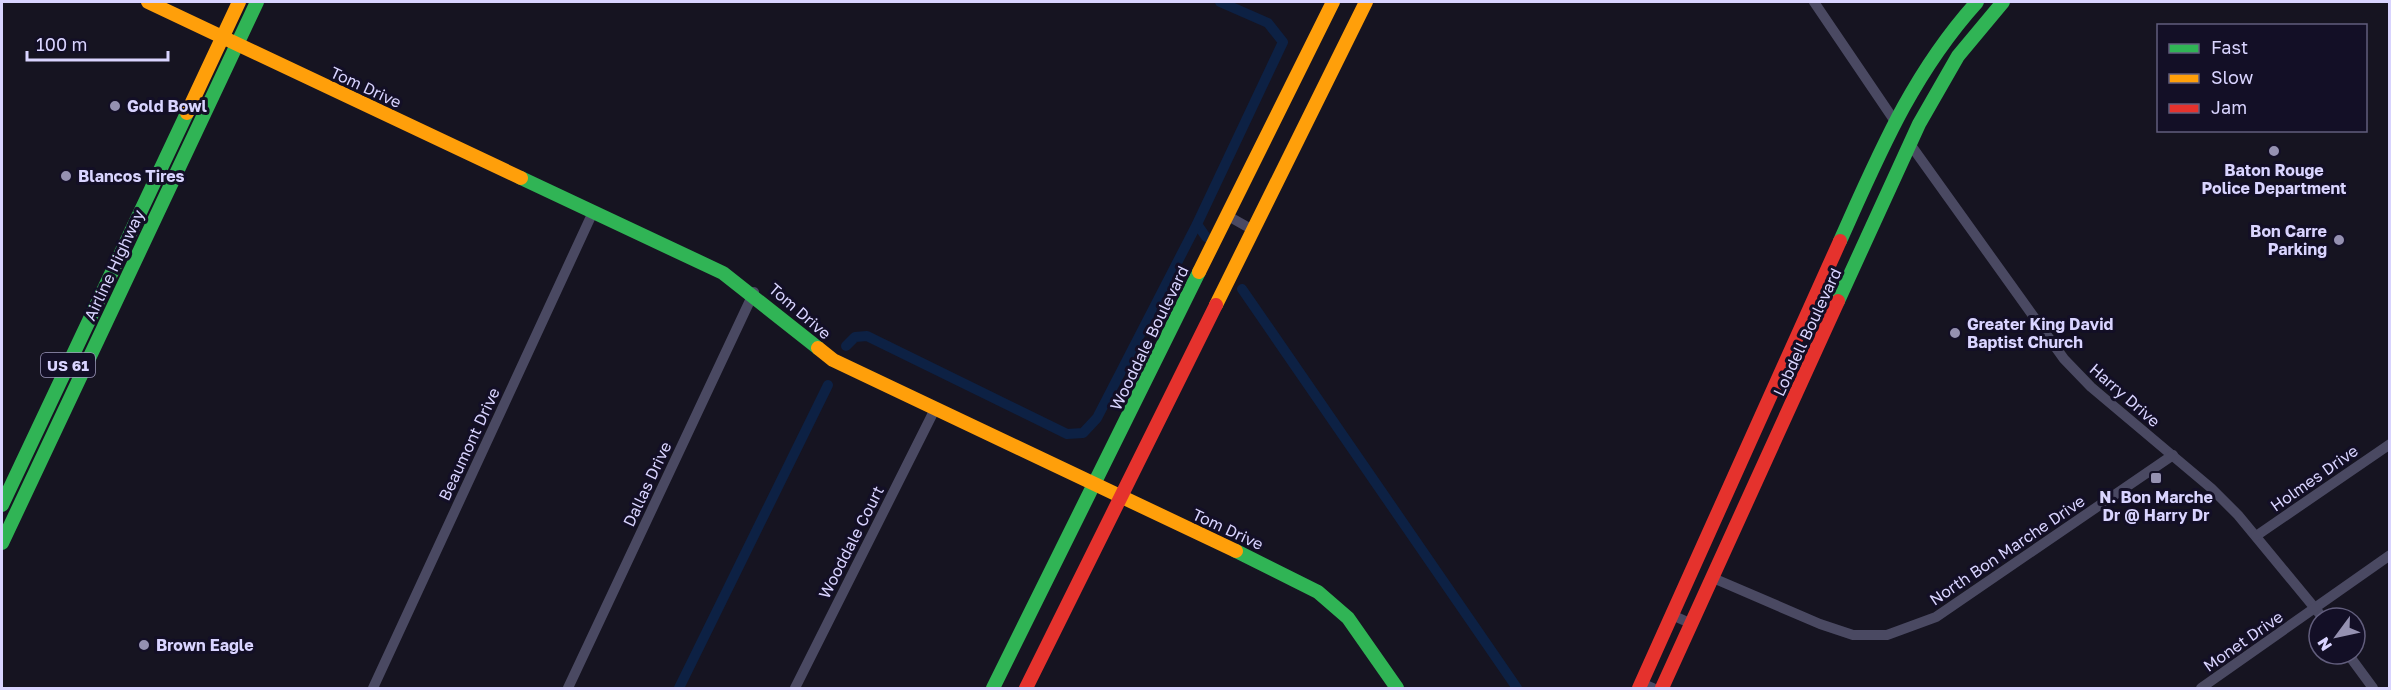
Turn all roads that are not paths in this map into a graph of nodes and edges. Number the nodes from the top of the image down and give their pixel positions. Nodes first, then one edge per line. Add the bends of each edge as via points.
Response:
1 (148, 2) edge
2 (239, 2) edge
3 (257, 2) edge
4 (1333, 2) edge
5 (1366, 2) edge
6 (1814, 2) edge
7 (1977, 2) edge
8 (2003, 2) edge
9 (222, 38) junction
10 (237, 44) junction
11 (1894, 120) junction
12 (1910, 144) junction
13 (593, 212) junction
14 (1228, 216) junction
15 (134, 224) junction
16 (1253, 230) junction
17 (148, 231) junction
18 (754, 292) junction
19 (1800, 330) junction
20 (1821, 339) junction
21 (934, 409) junction
22 (46, 411) junction
23 (61, 417) junction
24 (2390, 444) edge
25 (2173, 455) junction
26 (1095, 485) junction
27 (1120, 497) junction
28 (2, 506) edge
29 (2256, 536) junction
30 (2, 543) edge
31 (2390, 555) edge
32 (1713, 578) junction
33 (2314, 606) edge
34 (2319, 606) edge
35 (2307, 614) edge
36 (1672, 615) junction
37 (1692, 624) junction
38 (2357, 666) edge
39 (1644, 687) edge
40 (373, 688) edge
41 (568, 688) edge
42 (795, 688) edge
43 (993, 688) edge
44 (1026, 688) edge
45 (1397, 688) edge
46 (1662, 688) edge
47 (2201, 688) edge
48 (2373, 688) edge

1 - 9 main road, Tom Drive
2 - 9 main road, Airline Highway / US 61
3 - 10 main road, Airline Highway / US 61
4 - 14 main road, Wooddale Boulevard
5 - 16 main road
6 - 11 street
7 - 11 main road, Lobdell Boulevard via 1951,29 1920,72
8 - 12 main road, Lobdell Boulevard via 1958,56
9 - 10 main road, Tom Drive
9 - 15 main road, Airline Highway / US 61
10 - 13 main road, Tom Drive
10 - 17 main road, Airline Highway / US 61
11 - 12 main road
11 - 19 main road, Lobdell Boulevard
12 - 20 main road, Lobdell Boulevard
12 - 25 street, Harry Drive via 2052,345 2091,387
13 - 18 main road, Tom Drive via 723,273
13 - 40 street, Beaumont Drive
14 - 16 street
14 - 26 main road, Wooddale Boulevard
15 - 17 main road
15 - 22 main road, Airline Highway / US 61
16 - 27 main road
17 - 23 main road, Airline Highway / US 61
18 - 21 main road, Tom Drive via 797,334 833,360
18 - 41 street, Dallas Drive
19 - 20 main road
19 - 36 main road, Lobdell Boulevard
20 - 32 main road, Lobdell Boulevard
21 - 26 main road, Tom Drive
21 - 42 street, Wooddale Court
22 - 23 main road
22 - 28 main road, Airline Highway / US 61
23 - 30 main road, Airline Highway / US 61
24 - 29 street, Holmes Drive
25 - 29 street, Harry Drive
25 - 32 street, North Bon Marche Drive via 1936,617 1887,635 1854,635 1820,624
26 - 27 main road, Tom Drive
26 - 43 main road, Wooddale Boulevard
27 - 44 main road
27 - 45 main road, Tom Drive via 1318,592 1348,618
29 - 33 street, Harry Drive
31 - 34 street, Monet Drive
32 - 37 main road, Lobdell Boulevard
35 - 47 street, Monet Drive
36 - 37 street
36 - 39 main road, Lobdell Boulevard
37 - 46 main road, Lobdell Boulevard
38 - 48 street

